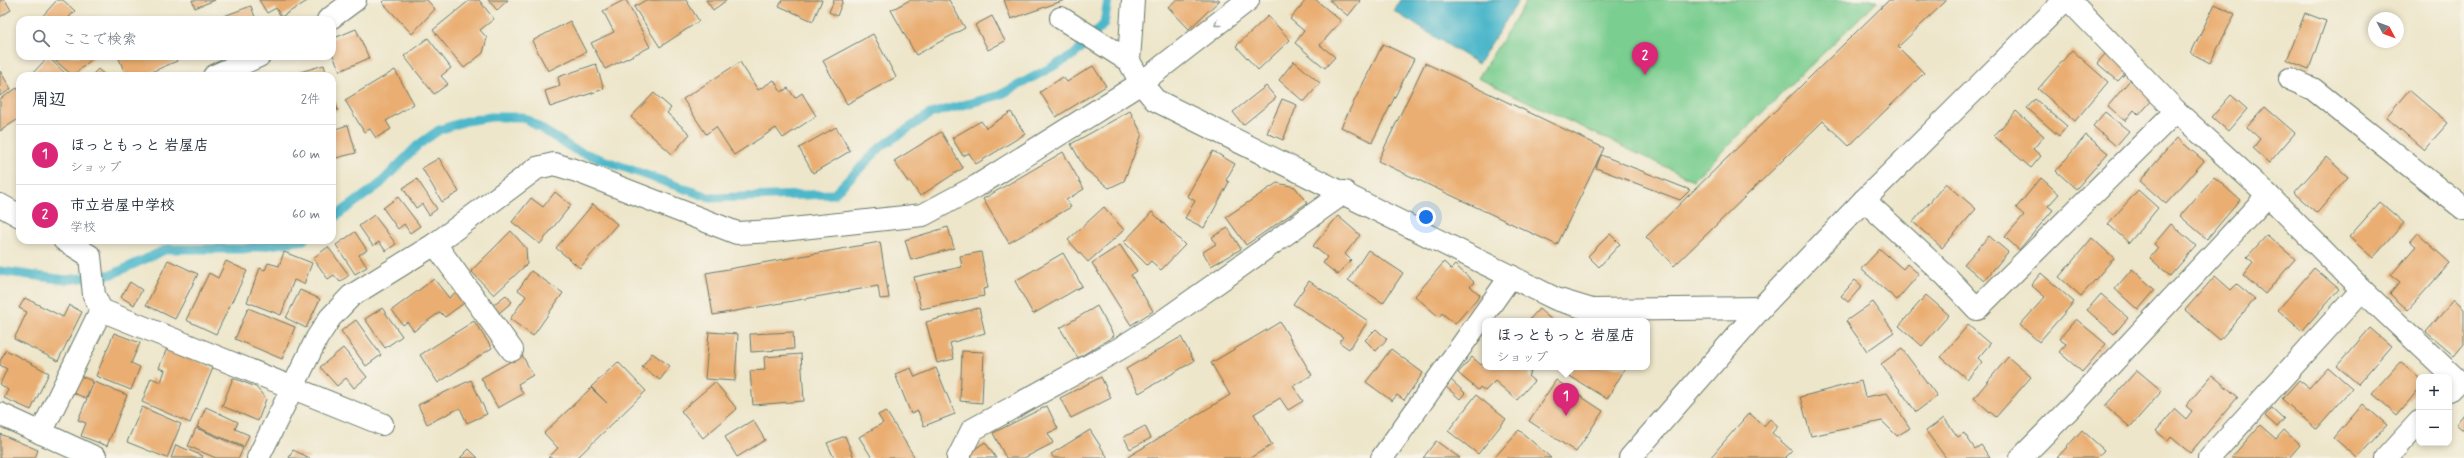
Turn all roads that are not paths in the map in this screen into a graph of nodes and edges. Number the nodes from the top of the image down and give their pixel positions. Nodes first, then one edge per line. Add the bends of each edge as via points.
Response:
1 (355, 0) edge
2 (1133, 0) edge
3 (1248, 0) edge
4 (2065, 0) edge
5 (2069, 0) edge
6 (333, 16) edge
7 (1061, 18) dead end
8 (249, 60) edge
9 (1129, 61) junction
10 (223, 72) edge
11 (2290, 79) dead end
12 (1141, 84) junction
13 (2176, 111) junction
14 (1345, 192) junction
15 (2268, 195) junction
16 (1864, 200) junction
17 (0, 205) edge
18 (2464, 208) edge
19 (16, 214) edge
20 (70, 244) edge
21 (434, 244) junction
22 (1511, 276) junction
23 (2362, 290) junction
24 (97, 303) junction
25 (1762, 308) junction
26 (512, 350) dead end
27 (2457, 382) edge
28 (294, 387) junction
29 (0, 414) edge
30 (382, 424) dead end
31 (2416, 425) edge
32 (41, 433) junction
33 (96, 458) edge
34 (258, 458) edge
35 (958, 458) edge
36 (1382, 458) edge
37 (1630, 458) edge
38 (2021, 458) edge
39 (2209, 458) edge
40 (2386, 458) edge

1 - 6 street
2 - 9 street
3 -> 12 street
4 - 16 street
5 - 13 street
7 - 9 street
8 - 10 street
9 - 12 street
11 - 18 street via 2313,88
12 - 14 street via 1155,100
12 - 21 street via 977,186 923,215 737,233 554,164 537,168
13 - 15 street
13 - 16 street via 1977,309 1946,276
14 - 22 street
14 - 35 street via 1166,319 1119,349 972,430
15 - 23 street
15 - 38 street
16 - 25 street
17 - 19 street
20 - 24 street via 90,256
21 - 26 street
21 - 28 street via 351,296 326,324
22 - 25 street via 1556,298 1592,310
22 - 36 street
23 - 27 street
23 - 39 street
24 - 28 street
24 - 32 street
25 - 37 street
28 - 30 street
28 - 34 street
29 - 32 street
31 - 40 street
32 - 33 street

